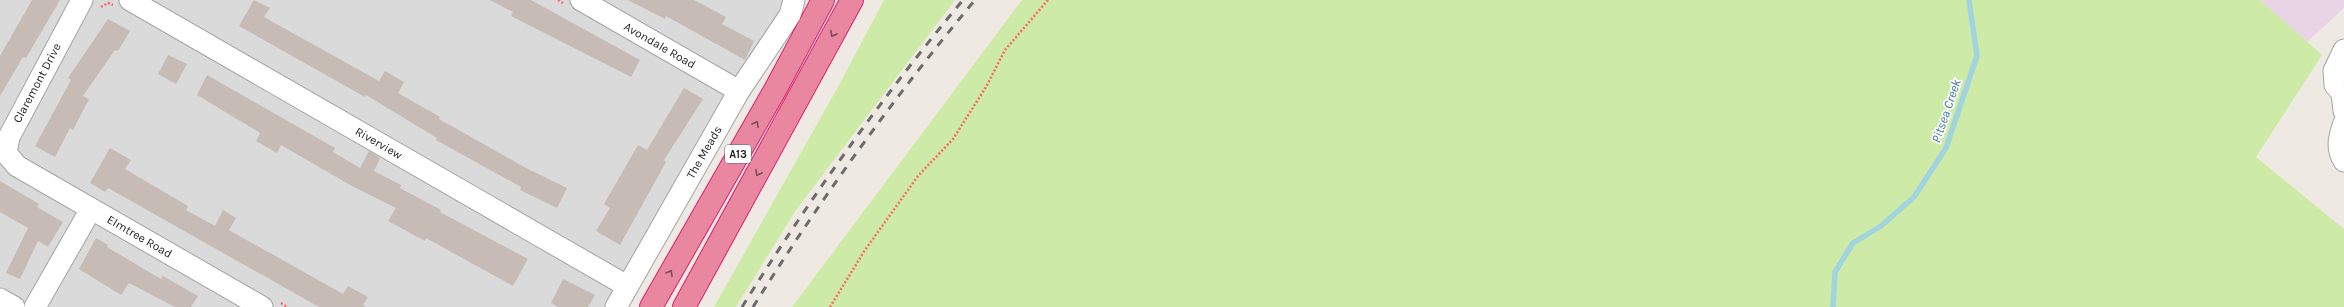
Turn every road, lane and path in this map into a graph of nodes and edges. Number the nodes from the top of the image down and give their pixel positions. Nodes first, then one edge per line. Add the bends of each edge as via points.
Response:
1 (558, 0) edge
2 (794, 0) edge
3 (823, 0) edge
4 (852, 0) edge
5 (1048, 0) edge
6 (573, 2) edge
7 (91, 4) edge
8 (125, 4) edge
9 (2344, 50) edge
10 (739, 91) junction
11 (2344, 111) edge
12 (2344, 123) edge
13 (2344, 161) edge
14 (18, 166) joint
15 (91, 209) junction
16 (628, 286) junction
17 (0, 299) edge
18 (268, 303) edge
19 (14, 307) edge
20 (35, 307) edge
21 (287, 307) edge
22 (616, 307) edge
23 (651, 307) edge
24 (684, 307) edge
25 (830, 307) edge

1 - 6 path
2 - 10 street, The Meads via 790,15
23 -> 3 highway, A13 via 775,90
4 -> 24 highway, A13
5 - 25 path via 1005,50 986,87 953,139 918,176
6 - 10 street, Avondale Road
7 - 8 path
7 - 14 street, Claremont Drive via 9,137 6,153
8 - 16 street, Riverview
9 - 11 street via 2334,71 2335,85 2342,93
10 - 16 street, The Meads
12 - 13 street via 2339,136 2338,152
14 - 15 street, Elmtree Road
15 - 18 street, Elmtree Road
15 - 20 street
16 - 22 street, The Meads
17 - 19 street
18 - 21 path

